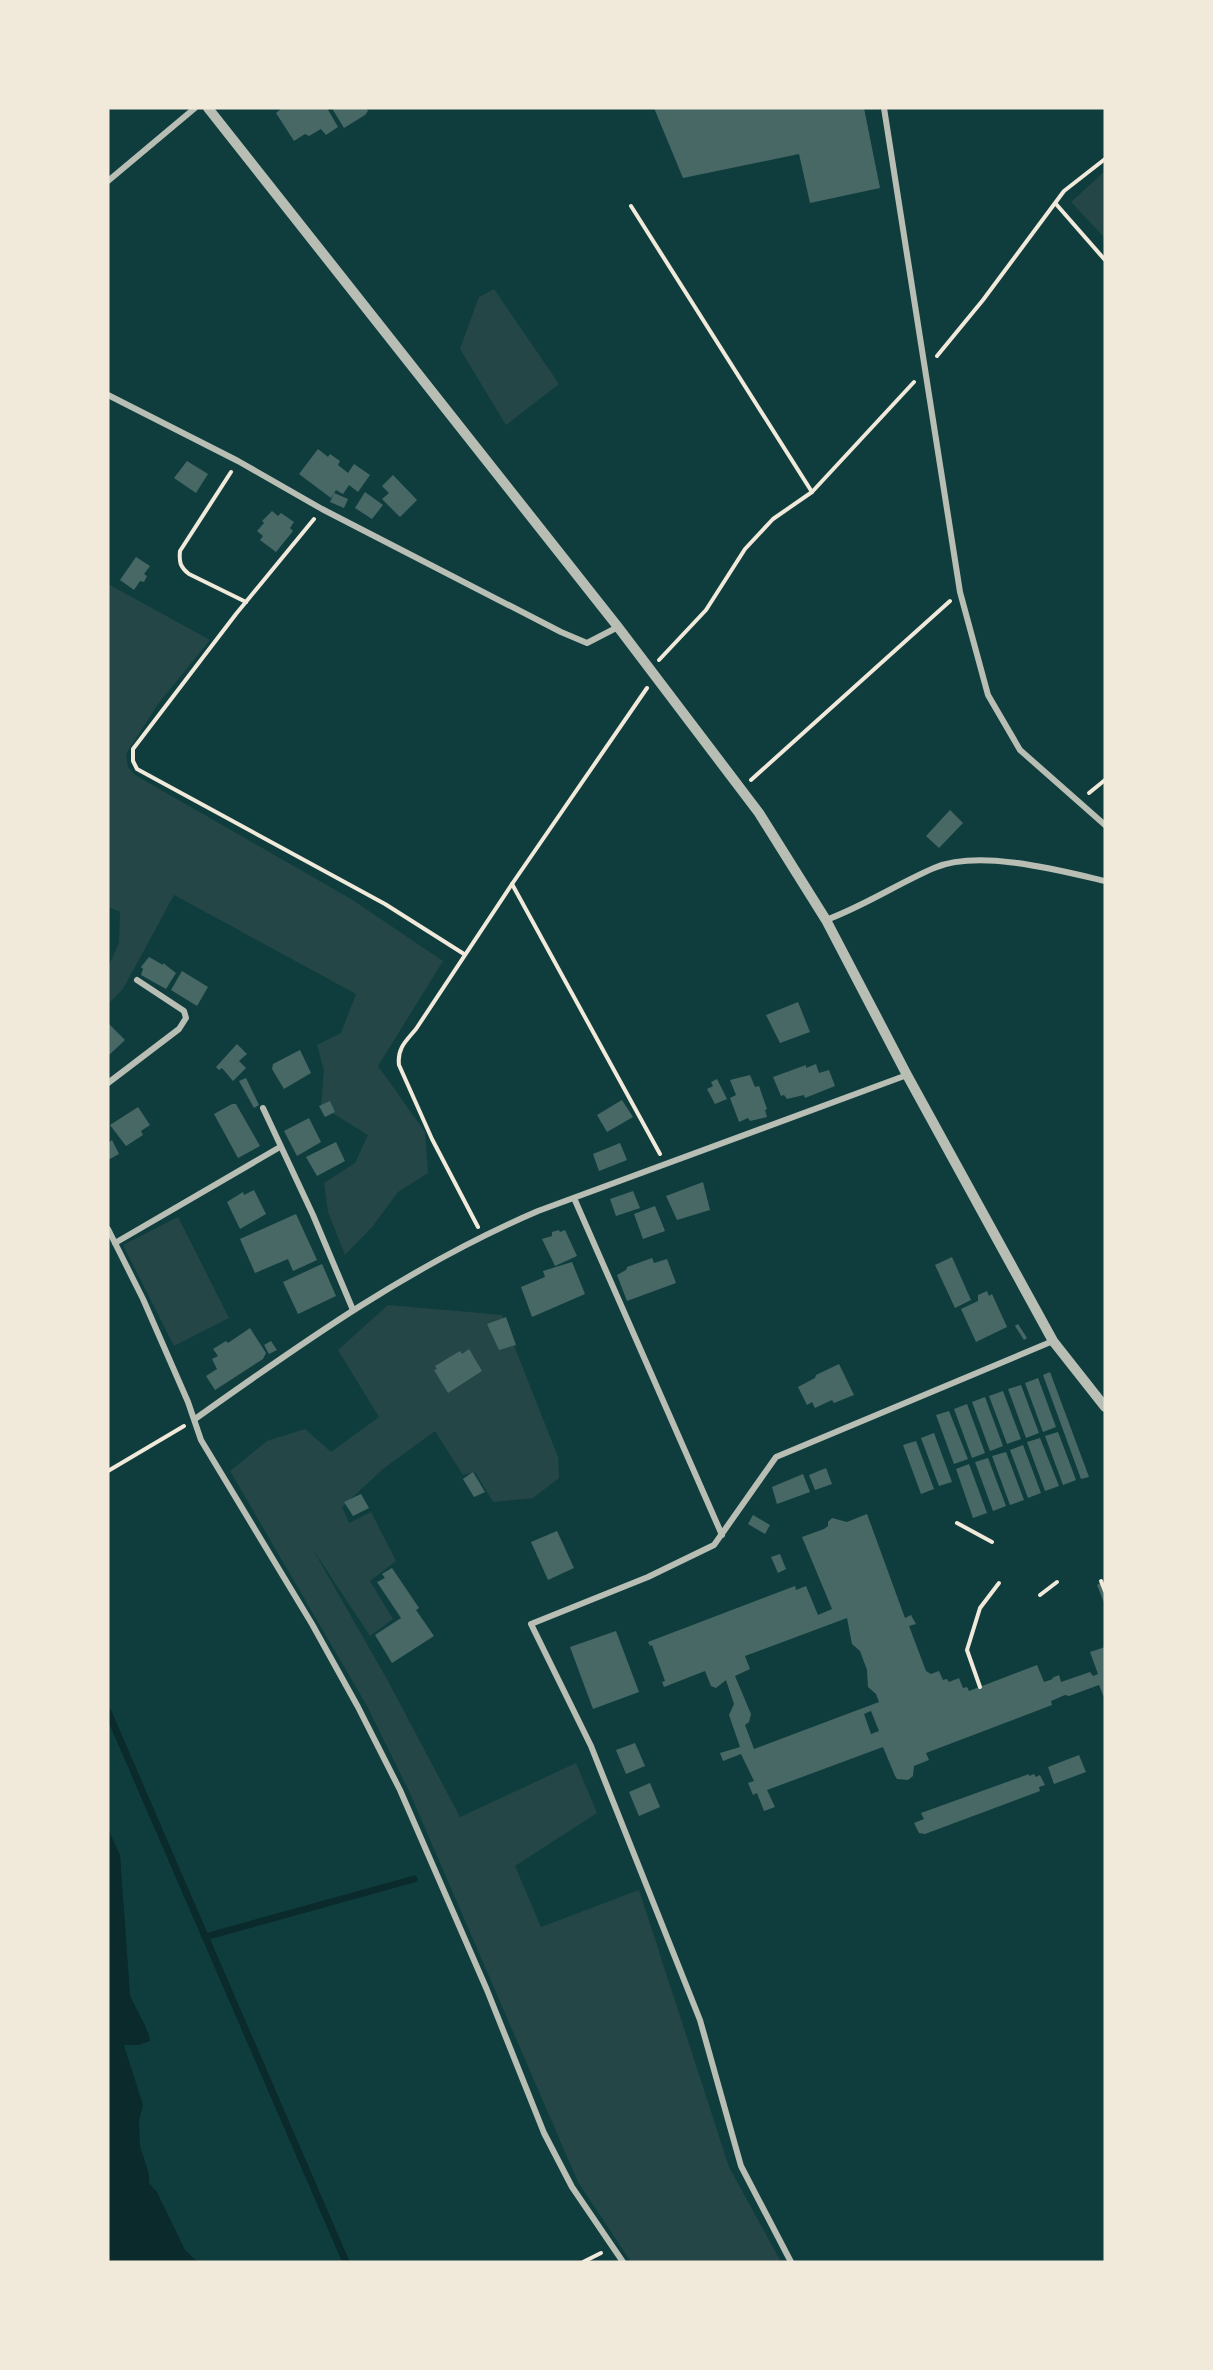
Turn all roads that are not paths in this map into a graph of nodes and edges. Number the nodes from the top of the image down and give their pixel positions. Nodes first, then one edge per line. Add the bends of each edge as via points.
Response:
1 (195, 108) edge
2 (208, 108) edge
3 (884, 108) edge
4 (108, 181) edge
5 (108, 395) edge
6 (618, 627) junction
7 (1105, 825) edge
8 (1105, 881) edge
9 (826, 920) junction
10 (137, 980) dead end
11 (908, 1075) junction
12 (108, 1083) edge
13 (263, 1108) dead end
14 (280, 1147) junction
15 (574, 1198) junction
16 (108, 1229) edge
17 (115, 1243) junction
18 (353, 1310) junction
19 (1053, 1341) junction
20 (1105, 1407) edge
21 (195, 1419) junction
22 (722, 1535) junction
23 (623, 2262) edge
24 (790, 2262) edge

1 - 4 street
2 - 6 street
3 - 7 street via 960,592 988,695 1020,750
5 - 6 street via 561,632 587,643
6 - 9 street via 741,789
8 - 9 street via 1001,862 967,860 934,868
9 - 11 street
10 - 12 street via 184,1011 186,1018 179,1029
11 - 15 street
11 - 19 street
13 - 14 street
14 - 17 street
14 - 18 street
15 - 18 street via 483,1235
15 - 22 street
16 - 17 street
17 - 21 street
18 - 21 street
19 - 20 street
19 - 22 street via 776,1457
21 - 23 street via 201,1440 358,1707 400,1790 544,2133 572,2187
22 - 24 street via 714,1545 648,1577 531,1624 591,1746 700,2020 741,2166

